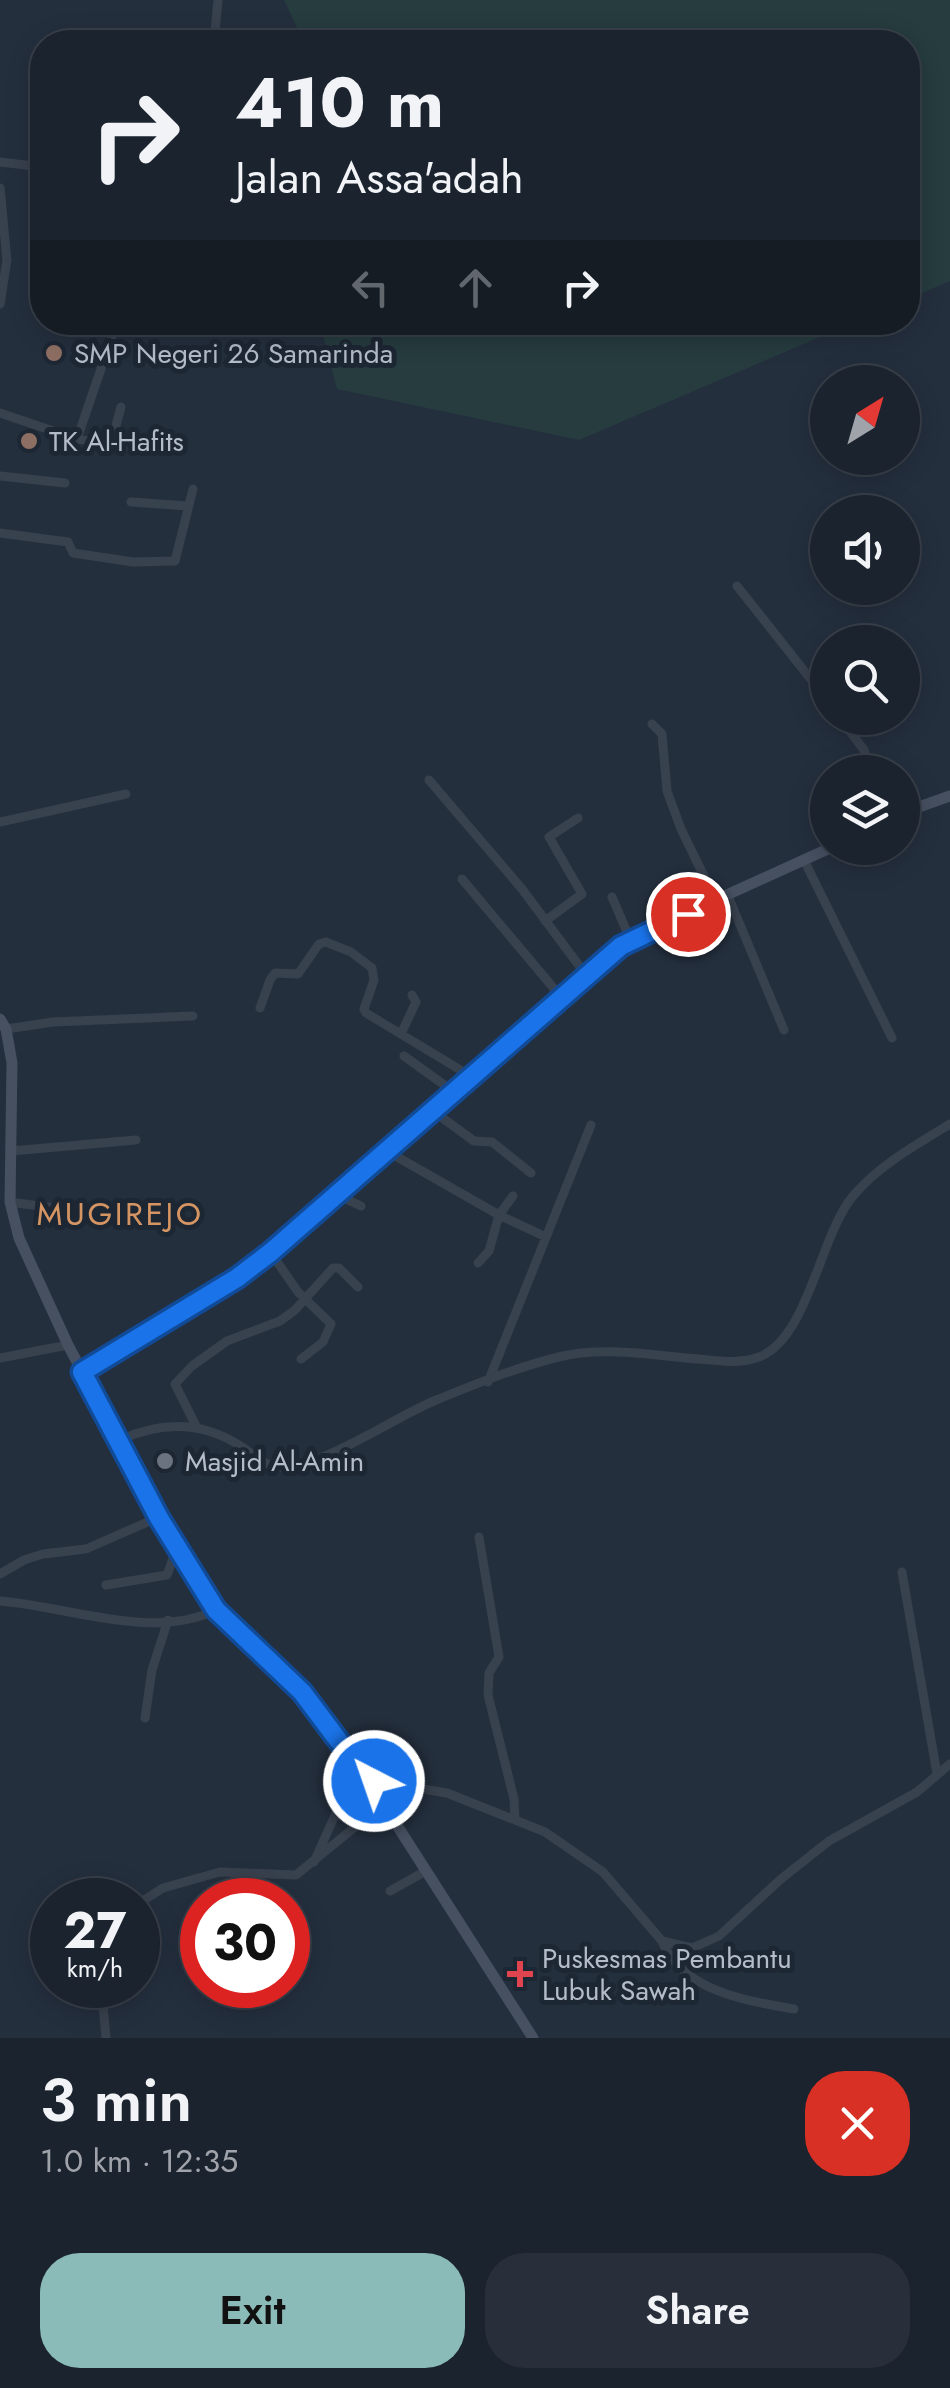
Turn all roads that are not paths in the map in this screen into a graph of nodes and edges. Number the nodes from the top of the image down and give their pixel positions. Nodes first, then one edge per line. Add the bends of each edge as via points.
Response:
1 (218, 0) edge
2 (215, 30) edge
3 (0, 162) edge
4 (30, 166) edge
5 (0, 188) edge
6 (0, 304) edge
7 (112, 335) edge
8 (121, 407) dead end
9 (0, 414) edge
10 (76, 439) junction
11 (111, 444) junction
12 (138, 448) dead end
13 (0, 476) edge
14 (65, 483) dead end
15 (193, 489) dead end
16 (132, 502) dead end
17 (188, 506) junction
18 (0, 532) edge
19 (736, 586) dead end
20 (810, 678) edge
21 (652, 724) dead end
22 (429, 780) dead end
23 (126, 794) dead end
24 (950, 796) edge
25 (920, 807) edge
26 (578, 818) dead end
27 (0, 822) edge
28 (810, 857) edge
29 (804, 860) junction
30 (462, 878) dead end
31 (612, 897) dead end
32 (722, 898) junction
33 (546, 921) junction
34 (630, 939) junction
35 (586, 975) junction
36 (412, 996) dead end
37 (561, 997) junction
38 (260, 1008) dead end
39 (193, 1016) dead end
40 (3, 1024) edge
41 (784, 1030) dead end
42 (402, 1034) junction
43 (892, 1038) dead end
44 (404, 1056) dead end
45 (472, 1077) junction
46 (454, 1092) junction
47 (433, 1111) junction
48 (950, 1124) edge
49 (591, 1125) dead end
50 (136, 1140) dead end
51 (386, 1150) junction
52 (11, 1151) junction
53 (532, 1173) dead end
54 (337, 1195) junction
55 (513, 1196) dead end
56 (10, 1202) junction
57 (360, 1206) dead end
58 (61, 1208) dead end
59 (500, 1215) junction
60 (546, 1238) junction
61 (271, 1252) junction
62 (478, 1263) dead end
63 (358, 1287) dead end
64 (305, 1300) junction
65 (68, 1345) junction
66 (0, 1358) edge
67 (301, 1359) dead end
68 (82, 1372) junction
69 (488, 1382) junction
70 (196, 1426) junction
71 (120, 1440) junction
72 (159, 1518) junction
73 (479, 1537) dead end
74 (177, 1547) junction
75 (902, 1572) dead end
76 (0, 1574) edge
77 (106, 1585) dead end
78 (0, 1600) edge
79 (216, 1610) junction
80 (168, 1620) junction
81 (145, 1718) dead end
82 (950, 1764) edge
83 (937, 1774) junction
84 (371, 1784) junction
85 (382, 1806) junction
86 (516, 1820) junction
87 (313, 1864) junction
88 (424, 1872) junction
89 (160, 1890) edge
90 (390, 1891) dead end
91 (662, 1941) junction
92 (102, 2008) edge
93 (794, 2010) dead end
94 (106, 2038) edge
95 (533, 2038) edge

1 - 2 street
3 - 4 street
5 - 6 street via 6,260
7 - 10 street
8 - 11 street
9 - 10 street
10 - 11 street
11 - 12 street
13 - 14 street
15 - 17 street
16 - 17 street
17 - 18 street via 175,561 75,554 69,542
19 - 20 street
21 - 32 street via 662,734 672,803
22 - 33 street
23 - 27 street
24 - 25 street
26 - 33 street via 549,837 582,894
28 - 29 street
29 - 32 street
29 - 43 street
30 - 37 street
31 - 34 street
32 - 34 street
32 - 41 street
33 - 35 street
34 - 35 street
35 - 37 street
36 - 42 street via 416,1002
37 - 45 street
38 - 42 street via 270,980 298,974 326,942 372,968 364,1009
39 - 40 street
40 - 52 street via 13,1094
42 - 45 street
44 - 46 street
45 - 46 street
46 - 47 street
47 - 51 street
47 - 53 street via 474,1142 492,1142
48 - 69 street via 851,1198 778,1348 735,1362 616,1352 568,1355
49 - 60 street
50 - 52 street
51 - 54 street
51 - 59 street
52 - 56 street
54 - 57 street
54 - 61 street
55 - 59 street
56 - 58 street
56 - 65 street via 19,1238
59 - 60 street
59 - 62 street
60 - 69 street
61 - 64 street
61 - 68 street
63 - 64 street via 333,1268
64 - 67 street via 331,1329
64 - 70 street via 280,1321 227,1341 176,1379
65 - 66 street
65 - 68 street
68 - 71 street
69 - 70 street via 282,1467
70 - 71 street via 154,1426
71 - 72 street
72 - 74 street
72 - 76 street
73 - 86 street via 499,1657 488,1695
74 - 77 street via 167,1575
74 - 79 street
75 - 83 street
78 - 80 street via 95,1618
79 - 80 street via 198,1619
79 - 84 street via 302,1692
80 - 81 street
82 - 83 street
83 - 91 street via 917,1792 846,1828 718,1936 692,1948
84 - 85 street
84 - 86 street via 447,1792
84 - 87 street via 336,1813
85 - 87 street
85 - 88 street
86 - 91 street via 603,1872
87 - 89 street via 296,1875 220,1872
88 - 90 street
88 - 95 street
91 - 93 street via 704,1986
92 - 94 street

